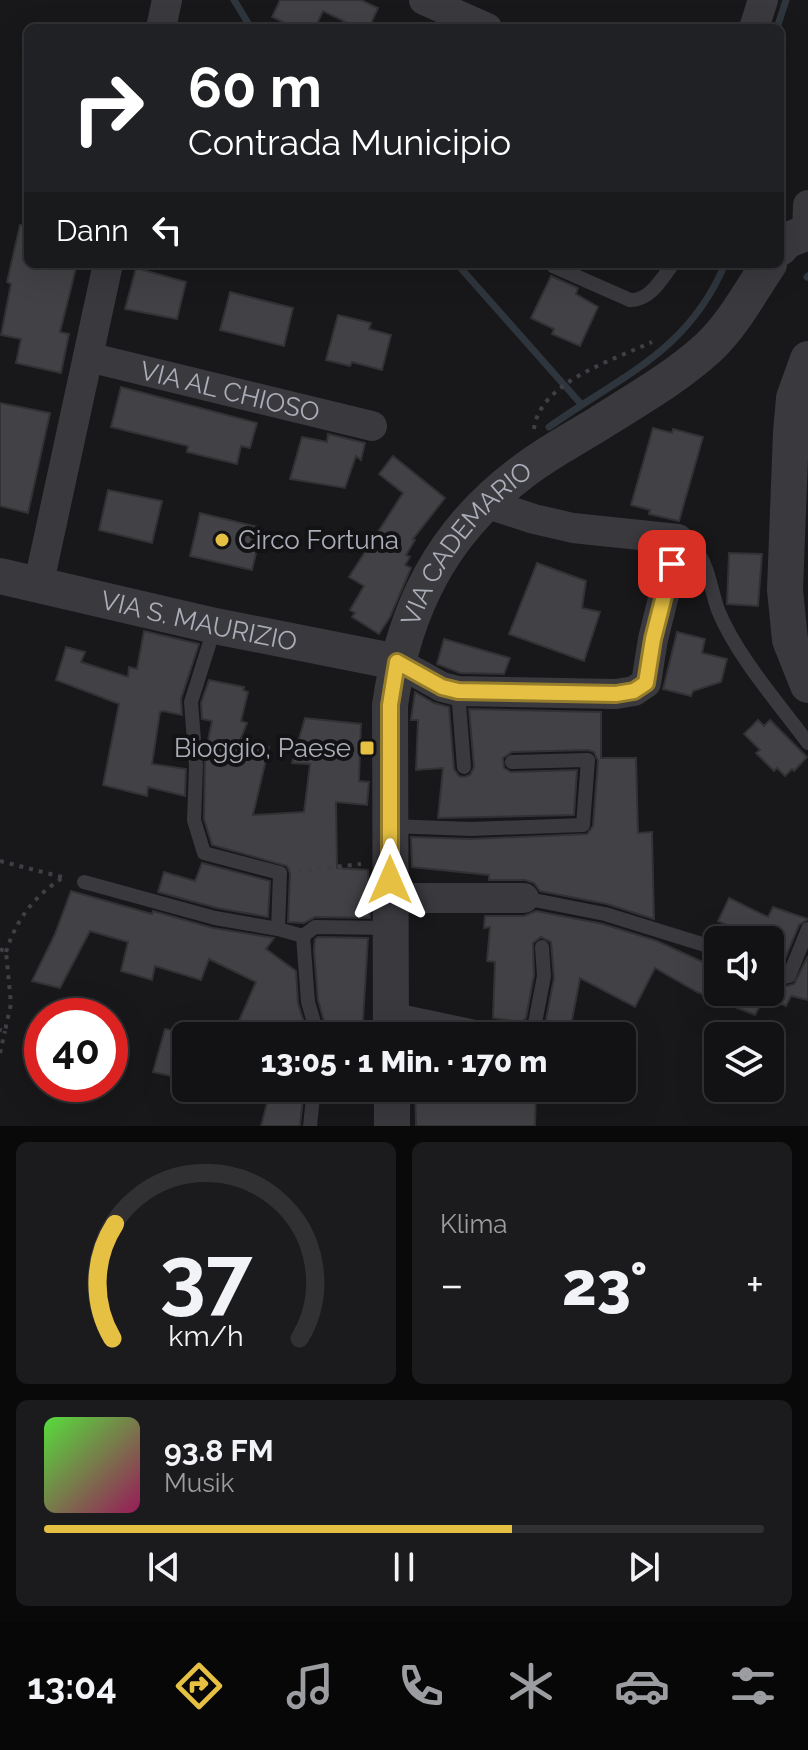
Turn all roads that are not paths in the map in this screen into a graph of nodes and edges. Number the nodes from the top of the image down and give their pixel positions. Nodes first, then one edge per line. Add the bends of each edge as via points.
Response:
1 (167, 0) edge
2 (424, 0) edge
3 (763, 0) edge
4 (162, 24) edge
5 (478, 24) edge
6 (755, 24) edge
7 (808, 205) edge
8 (788, 241) edge
9 (107, 268) edge
10 (558, 268) edge
11 (670, 268) edge
12 (769, 268) edge
13 (88, 357) junction
14 (808, 359) edge
15 (372, 426) dead end
16 (485, 503) junction
17 (678, 539) junction
18 (0, 576) edge
19 (38, 587) junction
20 (215, 626) junction
21 (397, 662) junction
22 (808, 685) edge
23 (458, 691) junction
24 (808, 743) edge
25 (512, 762) dead end
26 (464, 767) dead end
27 (390, 826) junction
28 (84, 882) road end
29 (524, 898) joint
30 (390, 913) junction
31 (278, 929) junction
32 (808, 929) edge
33 (303, 936) junction
34 (704, 945) edge
35 (542, 947) dead end
36 (784, 977) edge
37 (314, 1022) edge
38 (391, 1022) edge
39 (535, 1022) edge
40 (313, 1102) edge
41 (392, 1102) edge
42 (310, 1126) edge
43 (392, 1126) edge

1 - 4 street
2 - 5 street
3 - 6 street
7 - 8 street
9 - 13 street
10 - 11 lane via 638,300
12 - 16 street, VIA CADEMARIO via 732,320 690,363 529,467
13 - 15 street, VIA AL CHIOSO
13 - 19 street
14 - 22 street via 794,398 785,590 790,640
16 - 17 street via 573,528
16 - 21 street, VIA CADEMARIO via 459,530 430,575
17 - 23 street via 648,677 641,688 616,694
17 - 24 lane via 697,551 727,630
18 - 19 street, VIA S. MAURIZIO
19 - 20 street, VIA S. MAURIZIO
20 - 21 street, VIA S. MAURIZIO
20 - 31 lane via 191,702 194,820 204,853 280,873
21 - 23 street
21 - 27 street, VIA CADEMARIO via 390,705
23 - 26 lane
25 - 27 lane via 588,760 583,825
27 - 30 street, VIA CADEMARIO
28 - 31 lane via 215,918
29 - 30 street
29 - 34 lane via 605,914
30 - 33 lane via 315,927
30 - 38 street, VIA CADEMARIO
31 - 33 lane
32 - 36 lane via 789,976
33 - 37 lane
35 - 39 lane via 544,976
40 - 42 lane
41 - 43 street

